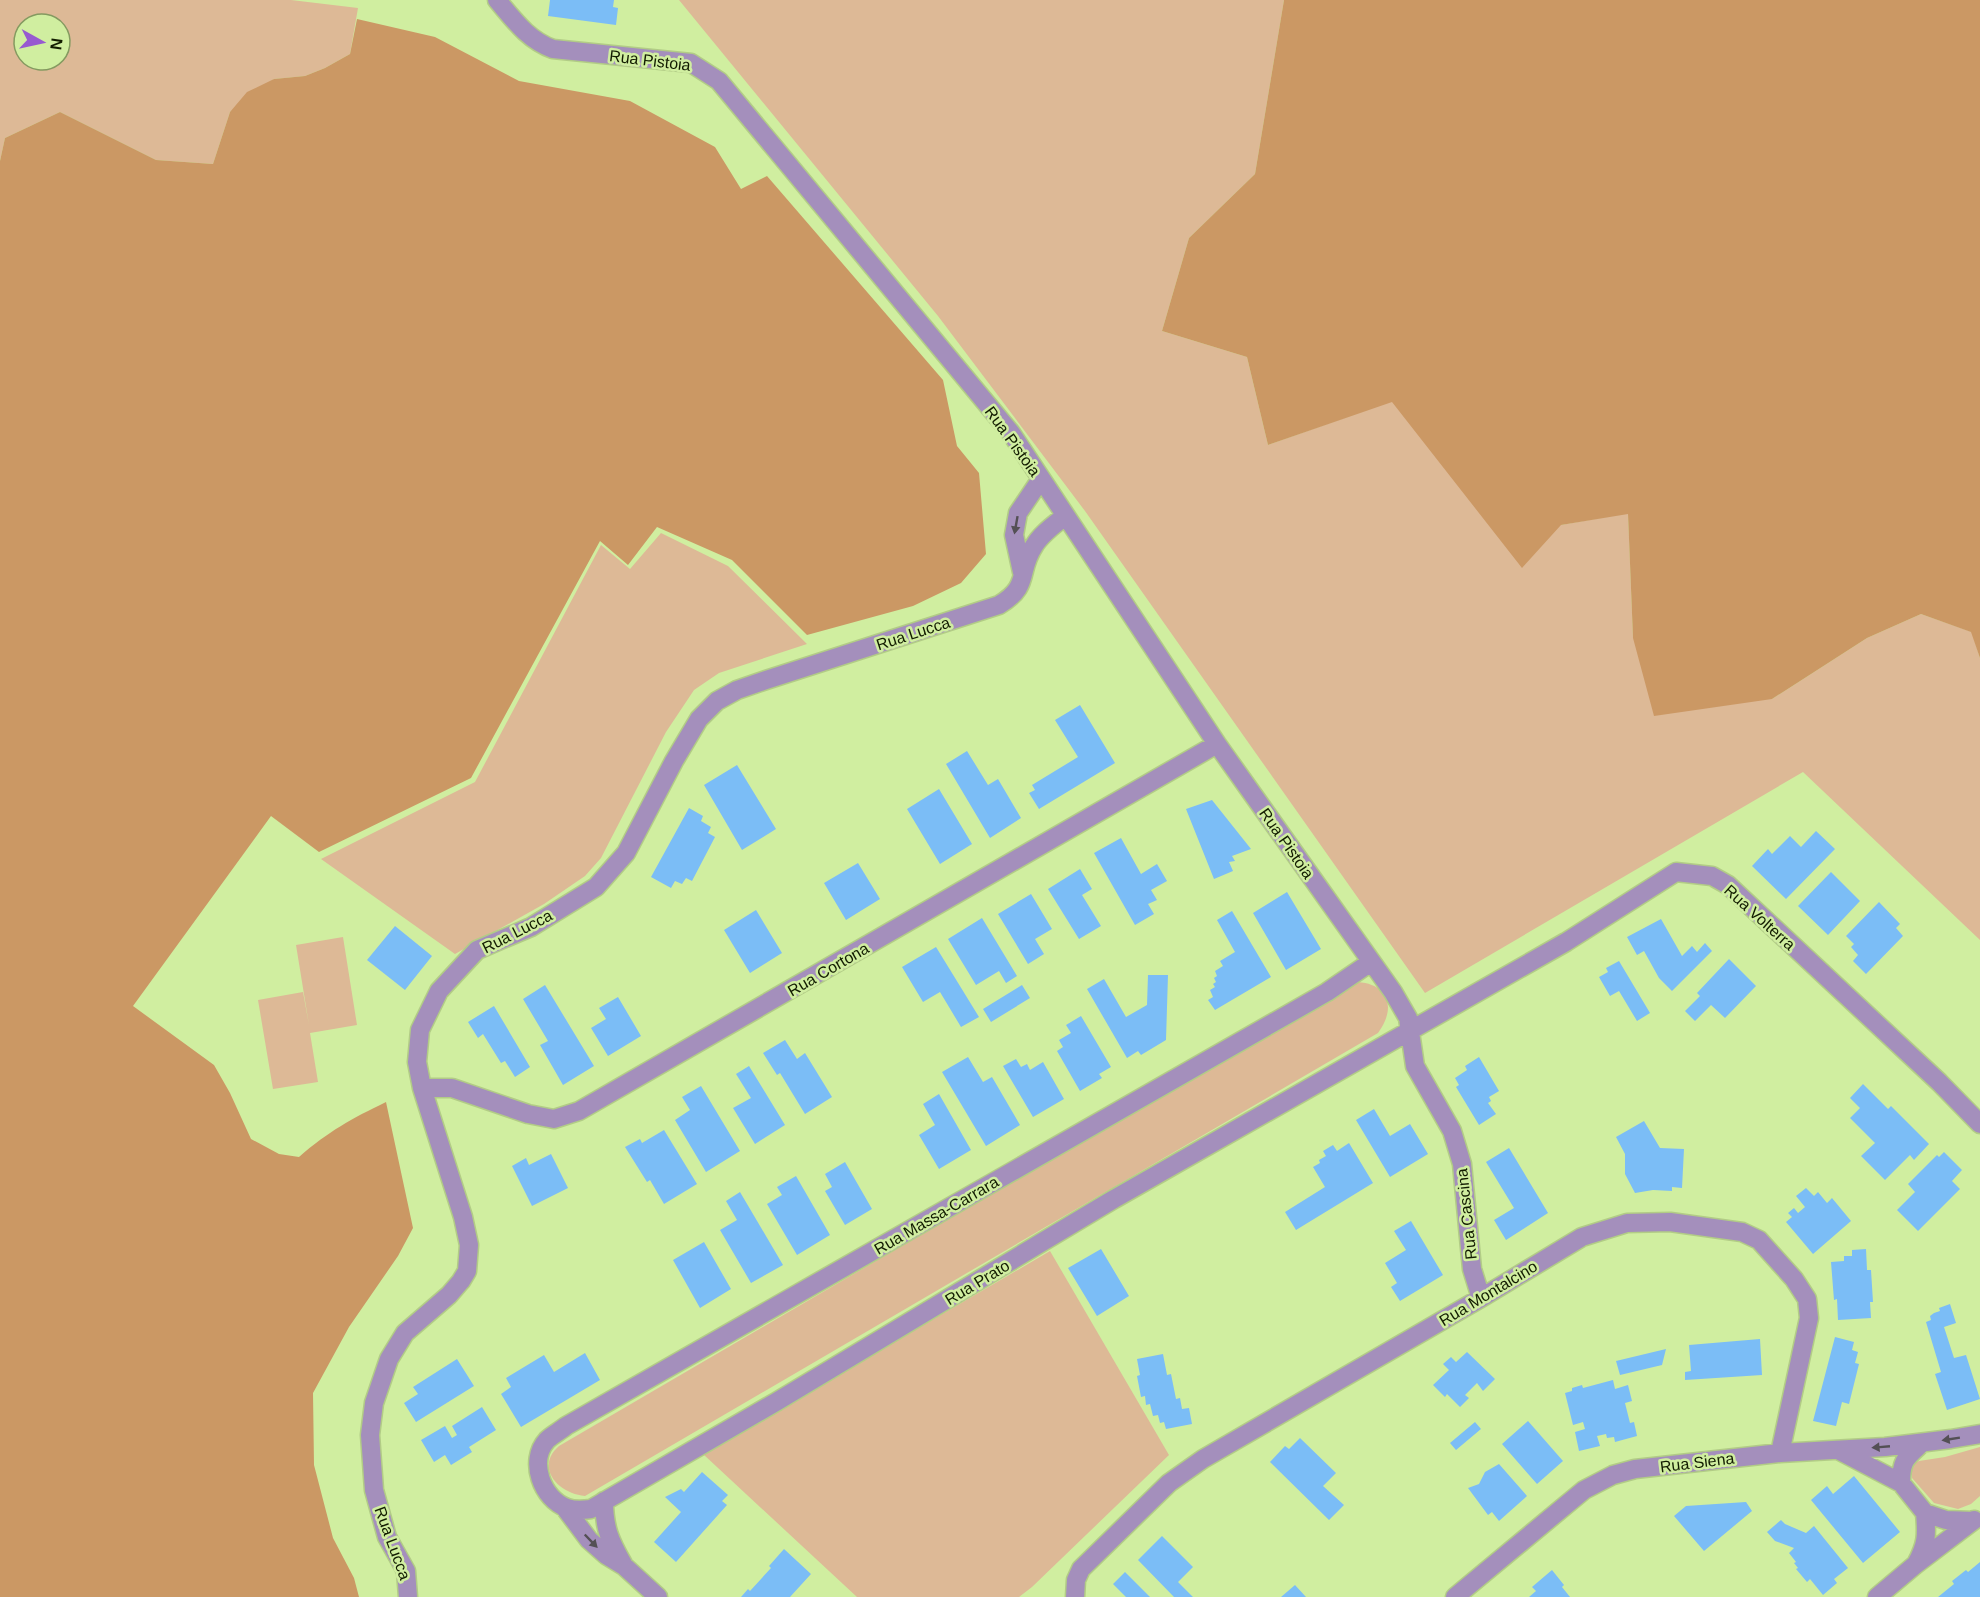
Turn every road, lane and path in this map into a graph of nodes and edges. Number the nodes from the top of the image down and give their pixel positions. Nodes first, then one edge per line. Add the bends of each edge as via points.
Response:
1 (497, 0) edge
2 (1041, 479) junction
3 (1065, 516) junction
4 (1023, 576) junction
5 (1217, 744) junction
6 (1371, 962) junction
7 (1410, 1032) junction
8 (422, 1088) junction
9 (1980, 1124) edge
10 (1481, 1298) junction
11 (1980, 1434) edge
12 (1922, 1443) junction
13 (1840, 1451) junction
14 (1779, 1453) junction
15 (1901, 1483) junction
16 (604, 1501) junction
17 (565, 1508) junction
18 (1925, 1513) junction
19 (1976, 1518) edge
20 (1915, 1565) junction
21 (624, 1566) junction
22 (408, 1597) edge
23 (658, 1597) edge
24 (1075, 1597) edge
25 (1455, 1597) edge
26 (1877, 1597) edge

1 - 2 street, Rua Pistoia via 539,44 553,49 691,63 719,81 1011,434
2 - 3 street, Rua Pistoia
2 -> 4 street via 1018,513 1014,535
3 - 4 street, Rua Lucca via 1034,546
3 - 5 street, Rua Pistoia
4 - 8 street, Rua Lucca via 1016,593 990,609 737,690 709,708 674,761 626,853 596,886 531,927 477,950 439,991 420,1030 417,1062
5 - 6 street, Rua Pistoia
5 - 8 street, Rua Cortona via 579,1111 554,1119 452,1088
6 - 7 street, Rua Pistoia via 1408,1018
6 - 17 street, Rua Massa-Carrara via 1328,992 566,1426 547,1441 540,1454 540,1478 545,1490
7 - 9 street, Rua Volterra via 1566,942 1676,872 1692,872 1712,876 1728,885
7 - 10 street, Rua Cascina via 1415,1066 1452,1131 1462,1164 1472,1269
7 - 16 street, Rua Prato via 1114,1199
8 - 22 street, Rua Lucca via 469,1245 467,1271 461,1281 405,1333 389,1359 374,1403 370,1435 374,1490 387,1537 406,1572
10 - 14 street, Rua Montalcino via 1582,1237 1627,1223 1670,1222 1742,1232 1759,1240 1807,1299 1809,1318
10 - 24 street, Rua Montalcino via 1203,1459 1169,1483 1081,1569
11 -> 12 street, Rua Siena
12 -> 13 street, Rua Siena
12 - 15 street via 1901,1468
13 - 14 street, Rua Siena
13 - 15 street
14 - 25 street, Rua Siena via 1635,1469 1613,1475 1584,1490
15 - 18 street
16 - 17 street, Rua Prato via 591,1509
16 - 21 street via 608,1537
17 -> 21 street via 589,1540
18 - 19 street via 1946,1520
18 - 20 street via 1924,1549
19 - 20 street
20 - 26 street
21 - 23 street

